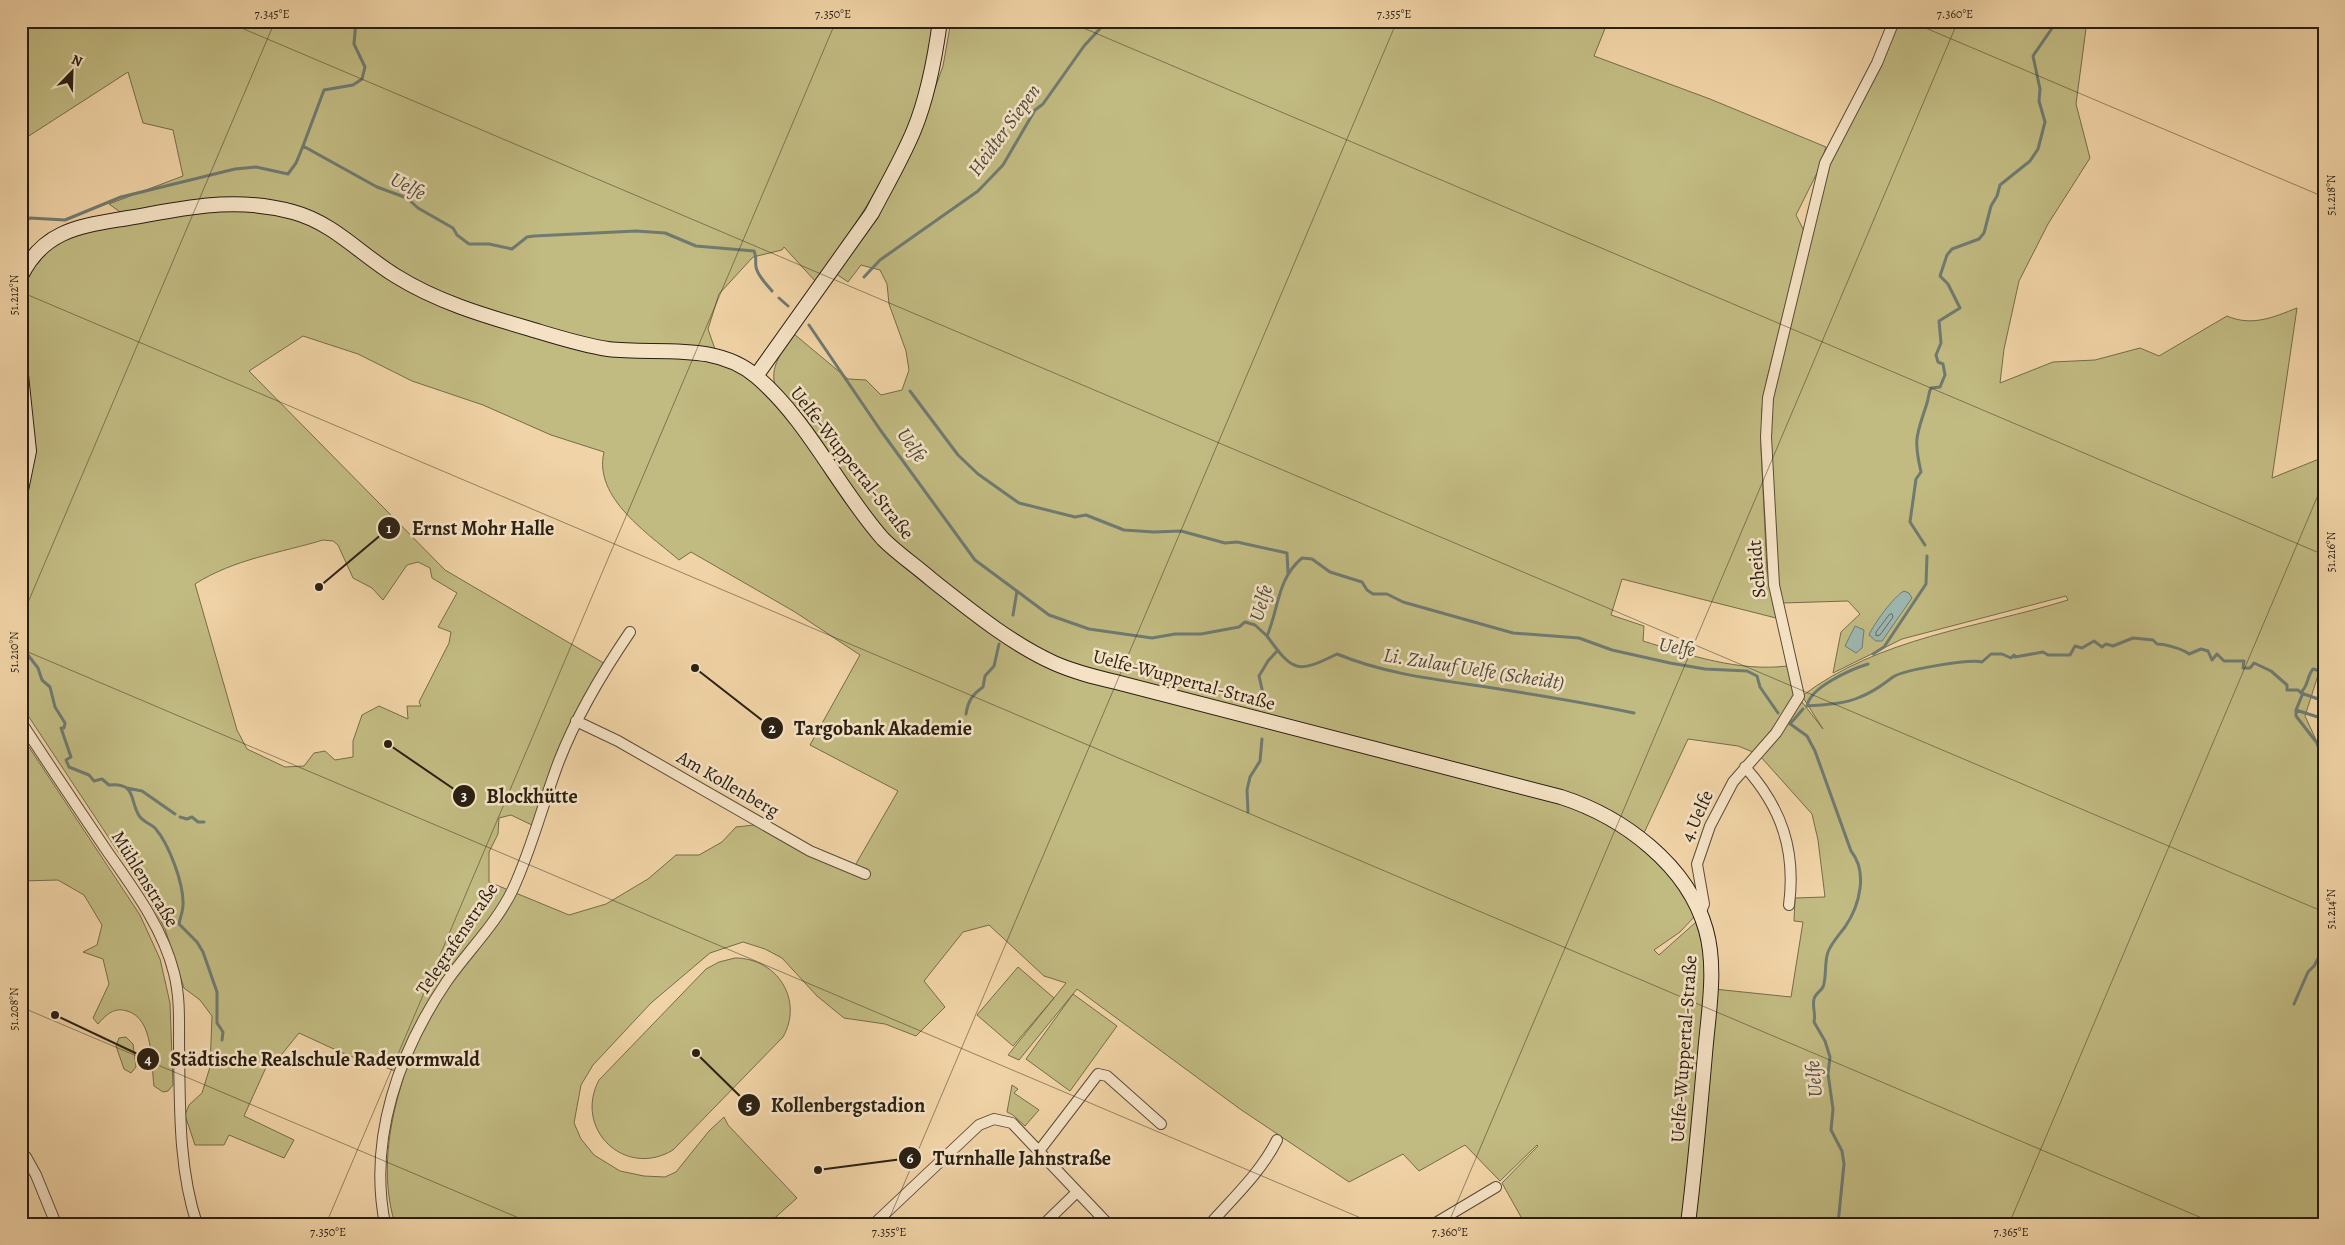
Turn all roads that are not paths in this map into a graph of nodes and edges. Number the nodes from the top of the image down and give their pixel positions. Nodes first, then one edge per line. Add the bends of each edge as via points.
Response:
1 (940, 21) edge
2 (1894, 21) edge
3 (21, 276) edge
4 (21, 375) edge
5 (756, 376) junction
6 (21, 490) edge
7 (630, 632) dead end
8 (1799, 696) joint
9 (576, 721) junction
10 (21, 722) edge
11 (1744, 767) junction
12 (865, 874) dead end
13 (1789, 905) dead end
14 (1700, 914) junction
15 (1161, 1124) dead end
16 (1278, 1140) dead end
17 (1039, 1151) junction
18 (26, 1157) dead end
19 (1496, 1186) dead end
20 (1077, 1192) junction
21 (56, 1224) edge
22 (197, 1224) edge
23 (385, 1224) edge
24 (874, 1224) edge
25 (1044, 1224) edge
26 (1108, 1224) edge
27 (1210, 1224) edge
28 (1434, 1224) edge
29 (1688, 1224) edge

1 - 5 main road via 922,108 887,185 872,213
2 - 8 street, Scheidt via 1877,63 1823,171 1768,398 1766,437 1774,585
3 - 5 main road, Uelfe-Wuppertal-Straße via 41,246 70,231 198,205 254,204 316,220 394,275 477,312 603,348 683,351 715,356
4 - 6 main road via 29,451
5 - 14 main road, Uelfe-Wuppertal-Straße via 801,426 883,538 944,590 1032,651 1061,666 1108,680 1581,804 1614,819 1641,838 1680,880
7 - 9 street, Telegrafenstraße
8 - 11 street, 4.Uelfe via 1776,733
9 - 12 street, Am Kollenberg via 618,741 810,851
9 - 23 street, Telegrafenstraße via 512,890 436,998 401,1069 387,1112 380,1159
10 - 22 street, Mühlenstraße via 132,886 152,920 174,972 178,999 184,1166
11 - 13 street via 1767,796 1790,849
11 - 14 street, 4.Uelfe via 1728,790 1700,852 1697,870 1704,904
14 - 29 main road, Uelfe-Wuppertal-Straße via 1709,949 1710,989
15 - 17 street via 1107,1076 1098,1074
16 - 27 street via 1252,1178
17 - 20 street
17 - 24 street via 1012,1123 994,1118 983,1122
18 - 21 street
19 - 28 street
20 - 25 street
20 - 26 street

